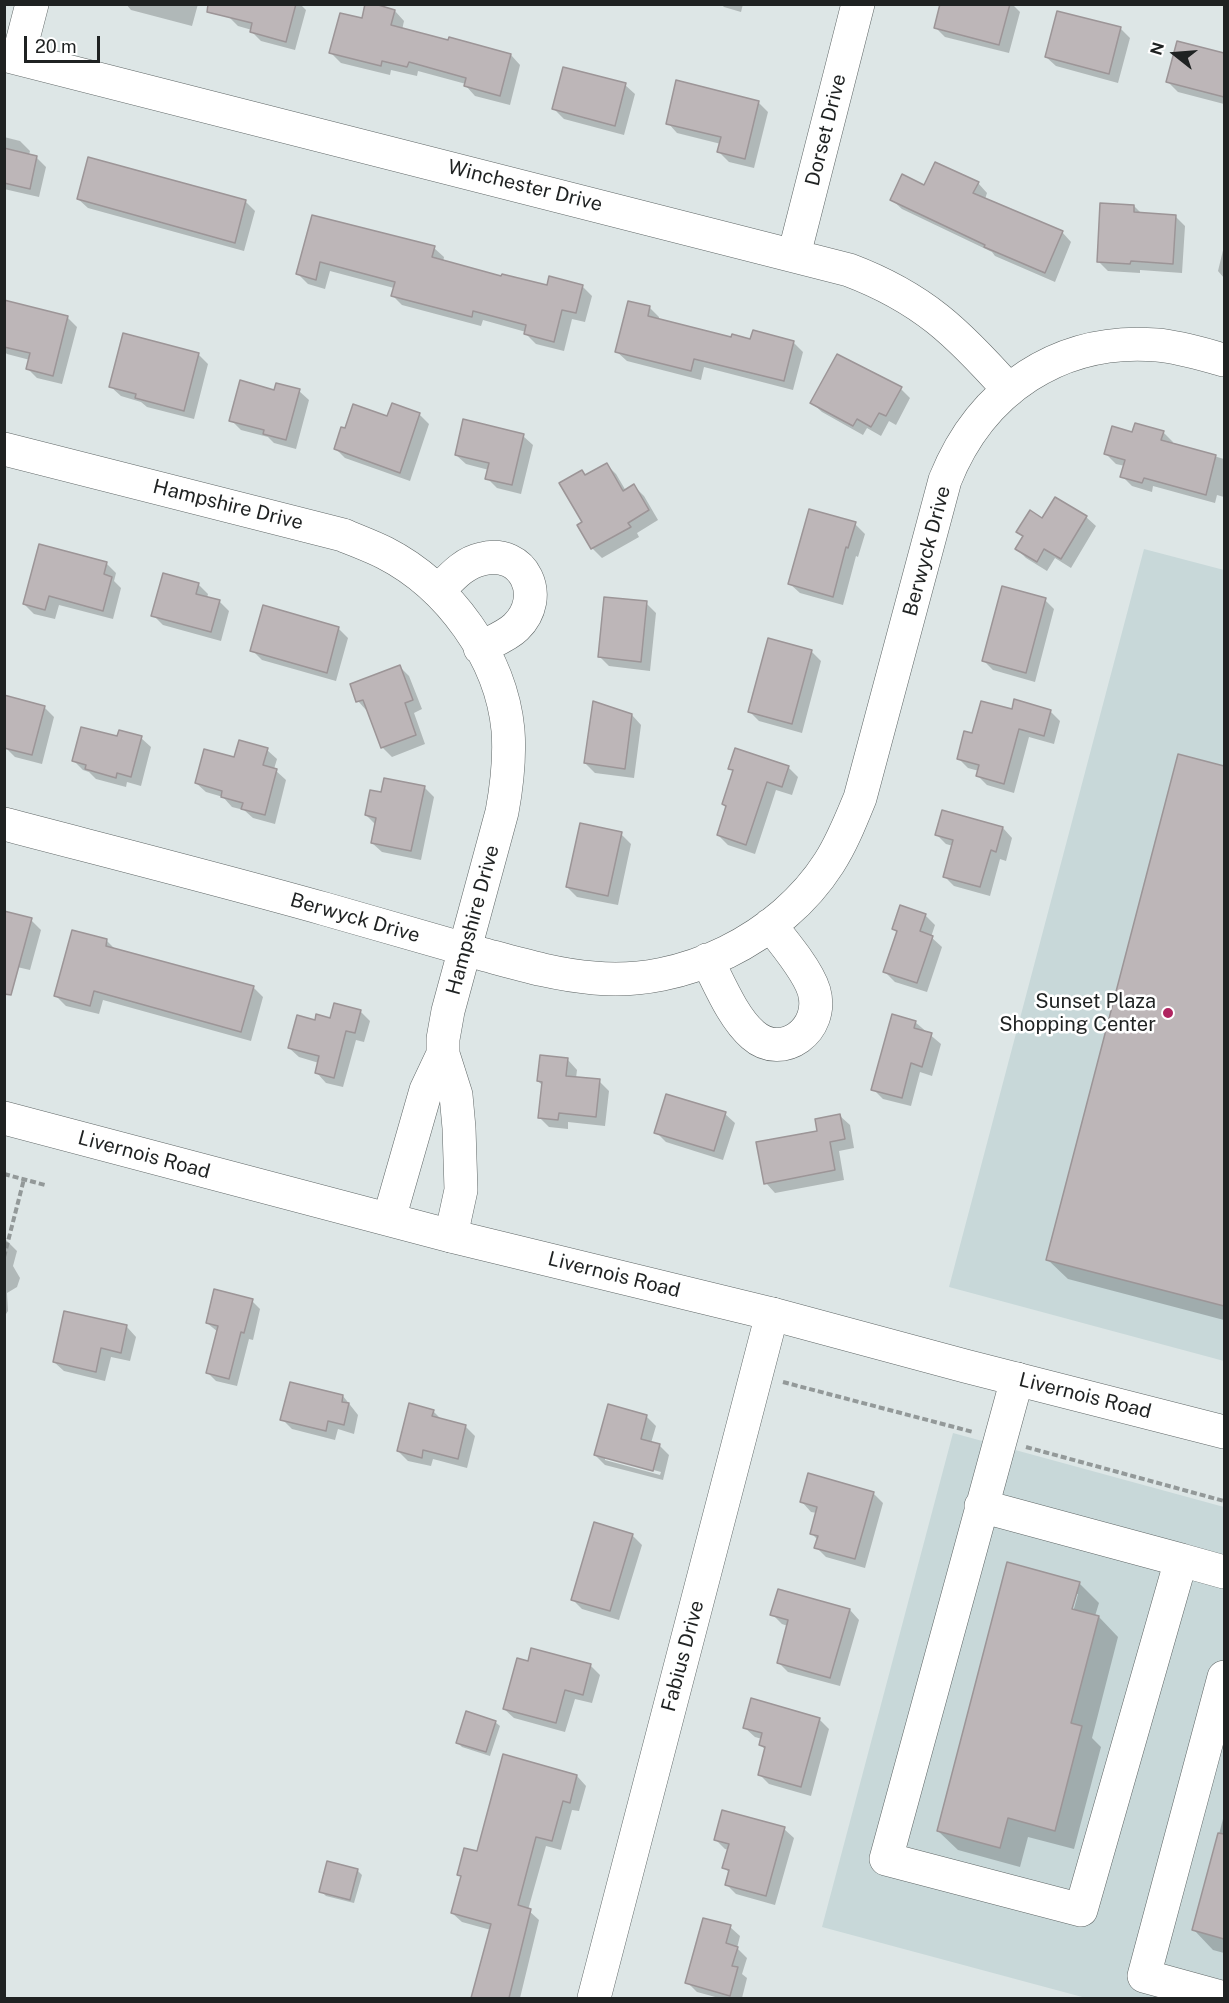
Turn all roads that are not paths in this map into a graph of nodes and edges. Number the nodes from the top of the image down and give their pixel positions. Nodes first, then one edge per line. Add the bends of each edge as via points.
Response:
1 (32, 4) edge
2 (858, 4) edge
3 (11, 56) edge
4 (794, 255) junction
5 (1224, 360) edge
6 (1009, 390) junction
7 (4, 449) edge
8 (438, 591) junction
9 (480, 648) junction
10 (4, 824) edge
11 (771, 925) junction
12 (464, 949) junction
13 (707, 960) junction
14 (443, 1054) junction
15 (4, 1118) edge
16 (389, 1219) junction
17 (451, 1236) junction
18 (772, 1314) junction
19 (1017, 1379) junction
20 (1224, 1432) edge
21 (981, 1506) junction
22 (1180, 1560) junction
23 (1224, 1572) edge
24 (1224, 1677) edge
25 (594, 1998) edge
26 (1224, 1998) edge

1 - 3 street
2 - 4 street, Dorset Drive
3 - 4 street, Winchester Drive
4 - 6 street, Winchester Drive via 874,280 923,307 966,343
5 - 6 street, Berwyck Drive via 1183,348 1106,346 1061,358
6 - 11 street, Berwyck Drive via 967,438 945,480 863,788 847,832 811,887
7 - 8 street, Hampshire Drive via 343,535 385,553
8 - 9 street, Hampshire Drive
8 - 9 street via 461,568 483,558 509,561 528,579 529,609 515,627
9 - 12 street, Hampshire Drive via 493,675 508,730 507,786
10 - 12 street, Berwyck Drive
11 - 13 street, Berwyck Drive
11 - 13 street via 813,988 815,1015 800,1038 774,1044 751,1034
12 - 13 street, Berwyck Drive via 596,979 647,976
12 - 14 street, Hampshire Drive via 448,1011
14 - 16 street, Hampshire Drive via 426,1090
14 - 17 street, Hampshire Drive via 456,1095 459,1128 461,1190
15 - 16 street, Livernois Road
16 - 17 street, Livernois Road
17 - 18 street, Livernois Road
18 - 19 street, Livernois Road
18 - 25 street, Fabius Drive
19 - 20 street, Livernois Road
19 - 21 street
21 - 22 street
21 - 22 street via 886,1859 1081,1910
22 - 23 street
24 - 26 street via 1144,1976

